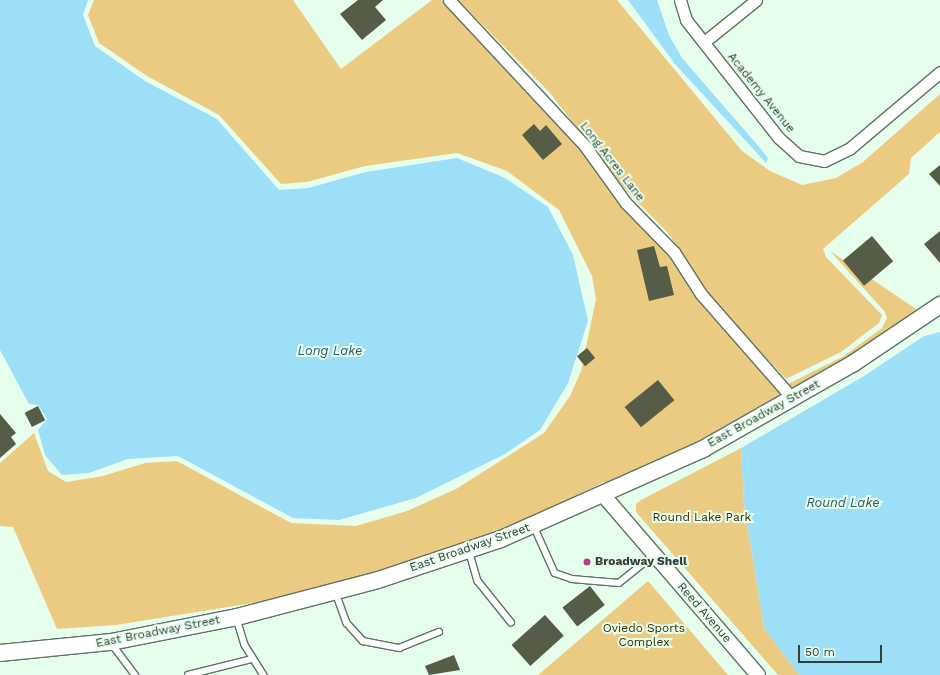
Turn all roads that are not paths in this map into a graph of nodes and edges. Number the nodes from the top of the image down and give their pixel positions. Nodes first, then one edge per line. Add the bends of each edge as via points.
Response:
1 (449, 0) edge
2 (680, 0) edge
3 (756, 0) edge
4 (704, 42) junction
5 (940, 72) edge
6 (940, 305) edge
7 (794, 399) junction
8 (604, 496) junction
9 (534, 526) junction
10 (469, 550) junction
11 (654, 555) junction
12 (336, 591) junction
13 (237, 617) junction
14 (511, 622) dead end
15 (439, 632) dead end
16 (111, 642) junction
17 (0, 653) edge
18 (252, 659) junction
19 (135, 675) edge
20 (188, 675) edge
21 (264, 675) edge
22 (758, 675) edge

1 - 7 street, Long Acres Lane via 585,146 626,203 674,252 701,294
2 - 4 street, Academy Avenue via 686,20
3 - 4 street
4 - 5 street, Academy Avenue via 779,138 799,156 824,161 849,149
6 - 7 main road, East Broadway Street
7 - 8 main road, East Broadway Street
8 - 9 main road, East Broadway Street
8 - 11 street, Reed Avenue
9 - 10 main road, East Broadway Street
9 - 11 lane via 555,572 572,579 619,584
10 - 12 main road, East Broadway Street
10 - 14 lane via 478,581
11 - 22 street, Reed Avenue
12 - 13 main road, East Broadway Street
12 - 15 lane via 347,623 364,641 399,648
13 - 16 main road, East Broadway Street
13 - 18 lane
16 - 17 main road, East Broadway Street
16 - 19 lane
18 - 20 lane
18 - 21 lane

